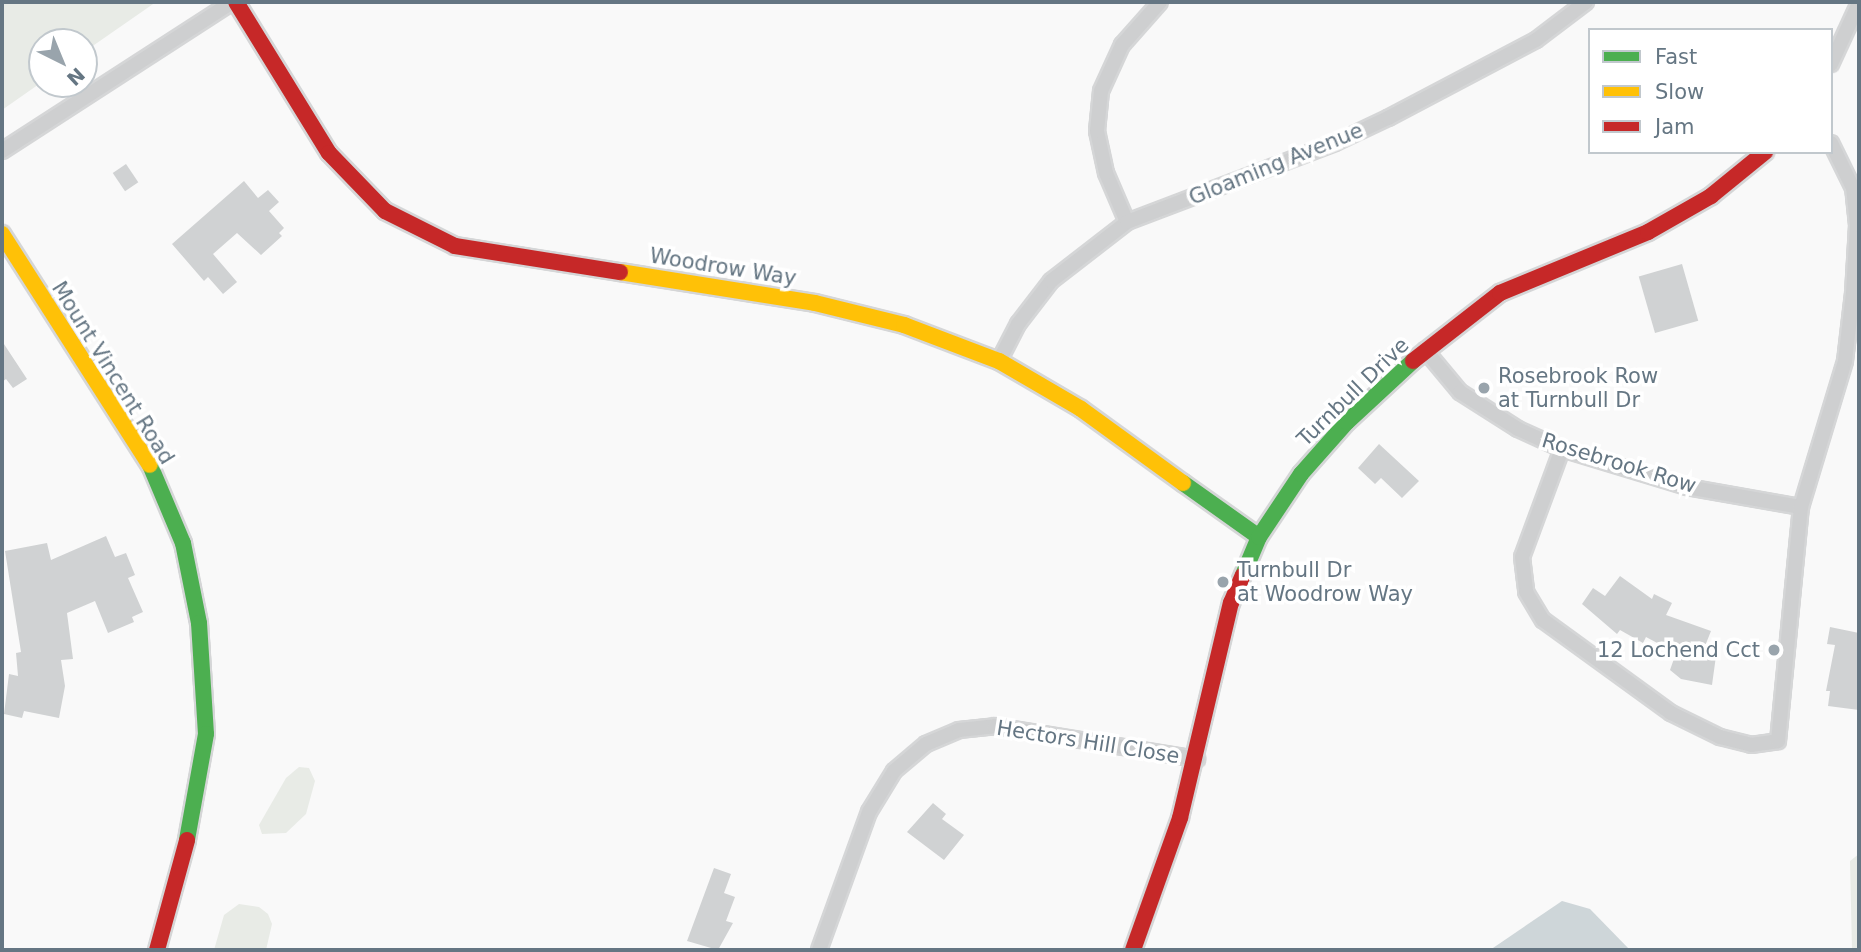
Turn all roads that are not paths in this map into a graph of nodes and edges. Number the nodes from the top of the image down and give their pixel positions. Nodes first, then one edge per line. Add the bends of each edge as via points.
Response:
1 (234, 2) edge
2 (1160, 2) edge
3 (1586, 2) edge
4 (1859, 3) edge
5 (1833, 60) edge
6 (1833, 147) edge
7 (2, 151) edge
8 (1763, 154) edge
9 (1128, 222) junction
10 (2, 234) edge
11 (1425, 350) junction
12 (999, 361) junction
13 (1562, 449) junction
14 (1801, 507) junction
15 (1259, 537) junction
16 (1197, 759) junction
17 (157, 950) edge
18 (819, 950) edge
19 (1133, 950) edge

1 - 7 street
1 - 12 street, Woodrow Way via 329,153 385,211 455,246 815,303 904,325
2 - 9 street via 1122,45 1101,91 1097,131 1106,173
3 - 9 street, Gloaming Avenue via 1536,40 1388,118 1335,143
4 - 5 street
6 - 14 street via 1853,188 1857,226 1853,293 1845,361
8 - 11 street, Turnbull Drive via 1711,196 1648,232 1500,293
9 - 12 street, Gloaming Avenue via 1051,281 1018,324
10 - 17 street, Mount Vincent Road via 147,458 183,543 199,623 206,734 187,842
11 - 13 street, Rosebrook Row via 1460,391 1518,429
11 - 15 street, Turnbull Drive via 1322,447
12 - 15 street, Woodrow Way via 1081,409
13 - 14 street, Rosebrook Row via 1687,487
13 - 14 street via 1522,557 1527,592 1543,620 1671,713 1720,737 1751,745 1777,741 1780,731
15 - 16 street, Turnbull Drive via 1231,603
16 - 18 street, Hectors Hill Close via 995,726 959,730 926,744 894,771 869,812
16 - 19 street, Turnbull Drive via 1181,818

